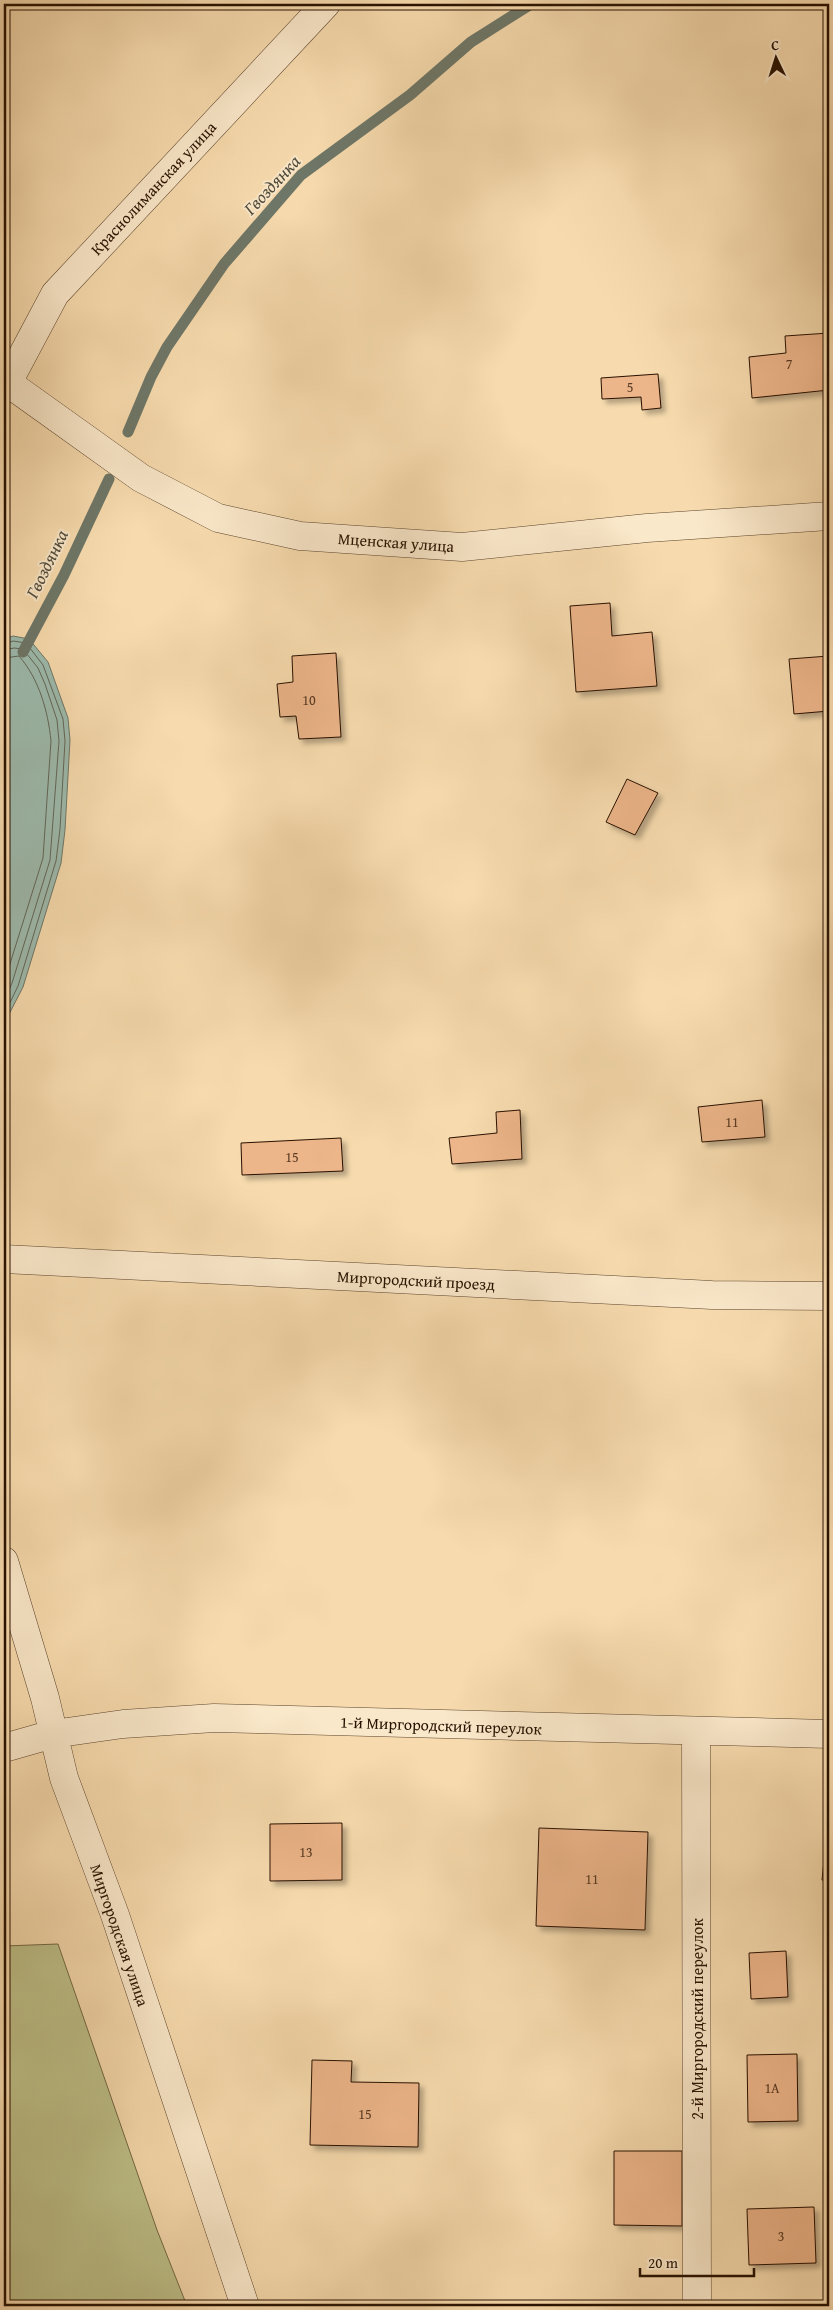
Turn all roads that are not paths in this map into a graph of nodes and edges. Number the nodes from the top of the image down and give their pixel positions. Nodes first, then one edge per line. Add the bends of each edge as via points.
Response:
1 (326, 4) edge
2 (5, 385) edge
3 (829, 516) edge
4 (4, 1259) edge
5 (829, 1296) edge
6 (4, 1561) edge
7 (696, 1732) junction
8 (53, 1734) junction
9 (829, 1734) edge
10 (4, 1748) edge
11 (245, 2306) edge
12 (697, 2306) edge

1 - 2 street, Краснолиманская улица via 55,294
2 - 3 street, Мценская улица via 141,478 218,518 300,536 462,547 647,528
4 - 5 street, Миргородский проезд via 712,1295
6 - 8 street, Миргородская улица
7 - 8 street, 1-й Миргородский переулок via 214,1718 123,1724
7 - 9 street, 1-й Миргородский переулок
7 - 12 street, 2-й Миргородский переулок
8 - 10 street, 1-й Миргородский переулок
8 - 11 street, Миргородская улица via 64,1778 115,1915

